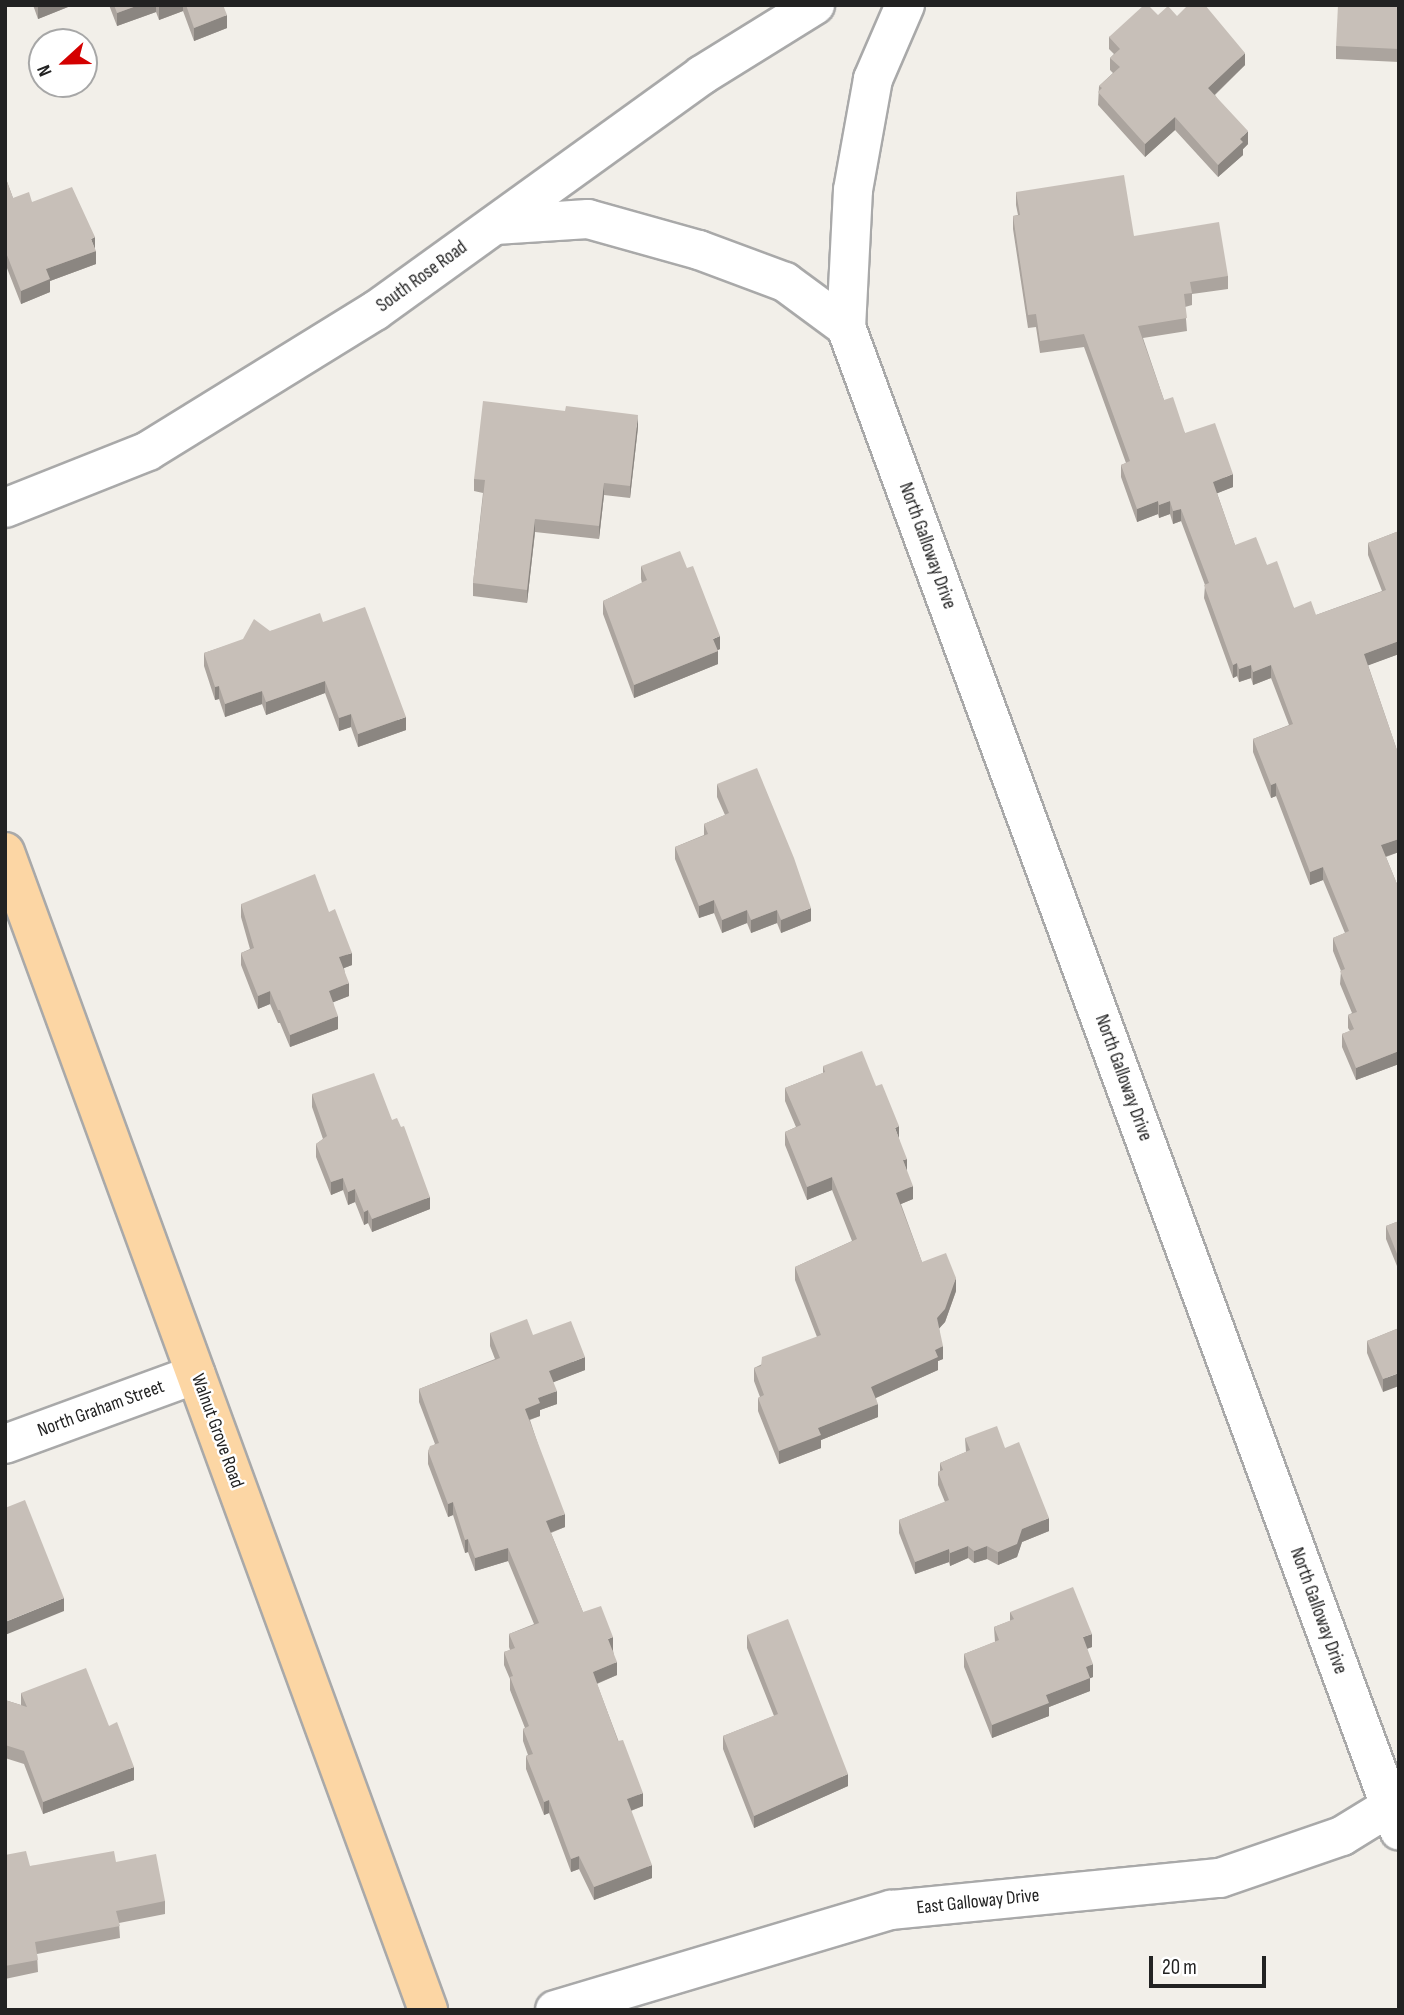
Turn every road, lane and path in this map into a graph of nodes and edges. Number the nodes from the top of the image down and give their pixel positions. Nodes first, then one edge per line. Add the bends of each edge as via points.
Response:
1 (814, 5) edge
2 (905, 5) edge
3 (495, 225) junction
4 (846, 327) junction
5 (5, 508) edge
6 (5, 852) edge
7 (196, 1374) junction
8 (5, 1444) edge
9 (1396, 1812) edge
10 (428, 2010) edge
11 (555, 2010) edge

1 - 3 street, South Rose Road via 702,75
2 - 4 street, North Galloway Drive via 873,79 853,190
3 - 4 street via 588,219 699,250 785,282
3 - 5 street, South Rose Road via 375,311 148,451
4 - 9 street, North Galloway Drive
6 - 7 main road, Walnut Grove Road
7 - 8 street, North Graham Street
7 - 10 main road, Walnut Grove Road
9 - 11 street, East Galloway Drive via 1342,1836 1220,1878 891,1910

